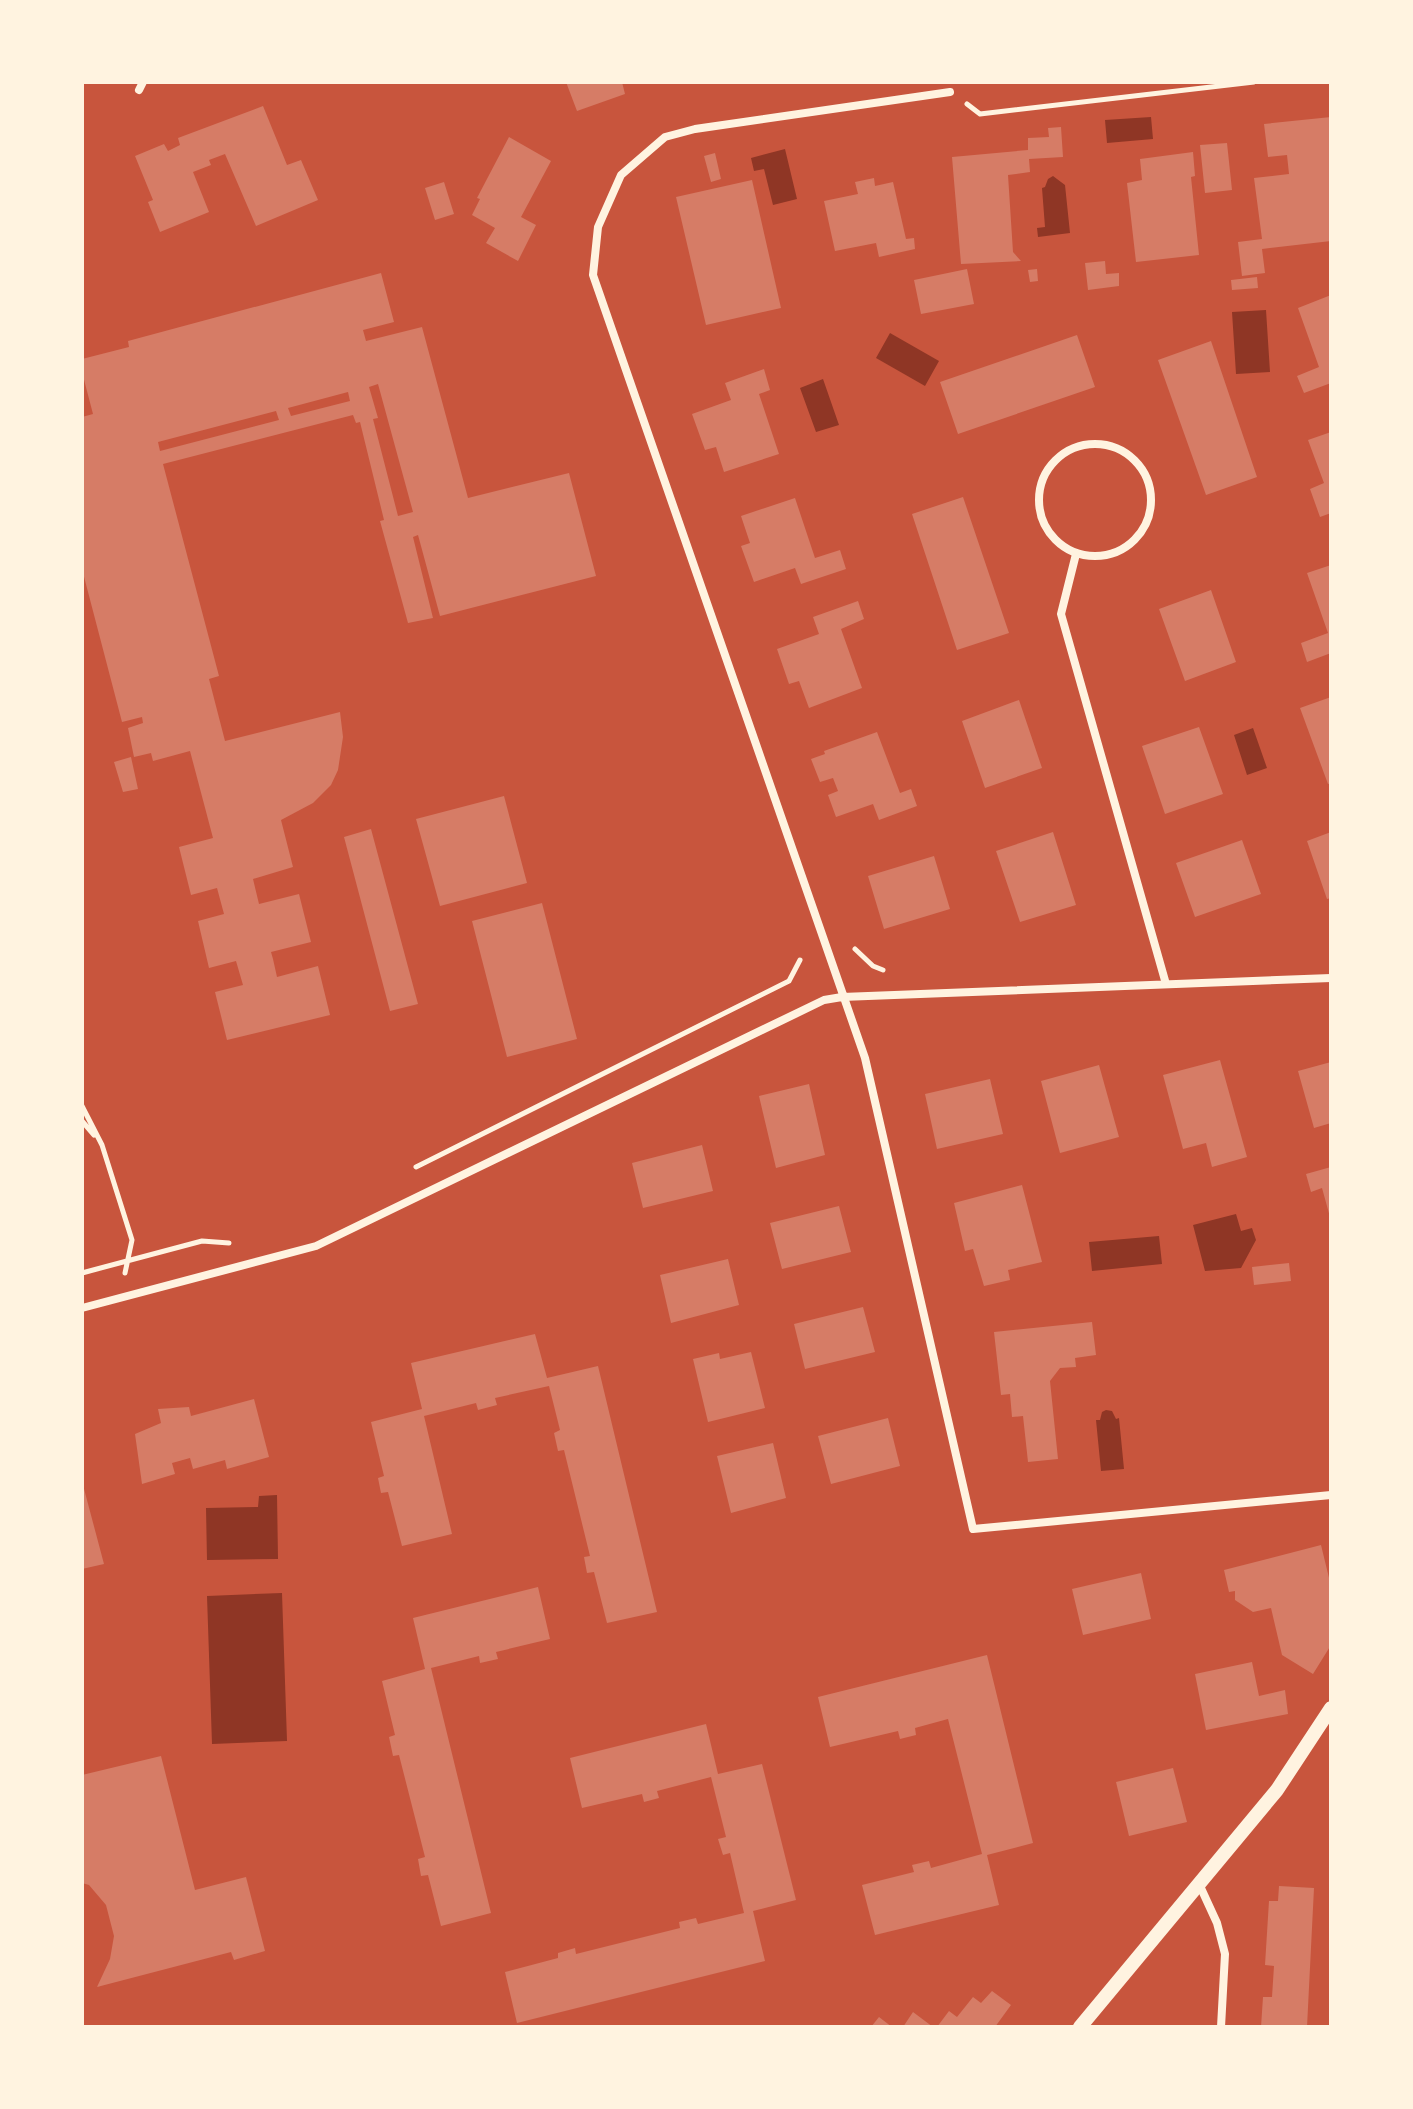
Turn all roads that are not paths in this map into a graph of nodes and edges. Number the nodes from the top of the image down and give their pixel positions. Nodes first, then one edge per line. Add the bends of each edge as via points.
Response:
1 (950, 92) road end
2 (1076, 554) junction
3 (1331, 978) edge
4 (1166, 984) junction
5 (842, 997) junction
6 (82, 1308) edge
7 (1331, 1495) edge
8 (1331, 1708) edge
9 (1200, 1886) junction
10 (1080, 2027) edge
11 (1221, 2027) edge

1 - 5 street via 665,137 621,175 598,227 593,275
2 - 2 street via 1095,557 1121,550 1142,532 1150,515 1147,478 1123,451 1105,444 1069,449 1043,477 1040,514 1047,531
2 - 4 street via 1061,614
3 - 4 street
4 - 5 street
5 - 6 street via 824,1000 316,1246
5 - 7 street via 865,1058 973,1529
8 - 9 street via 1277,1790
9 - 10 street
9 - 11 street via 1225,1954

